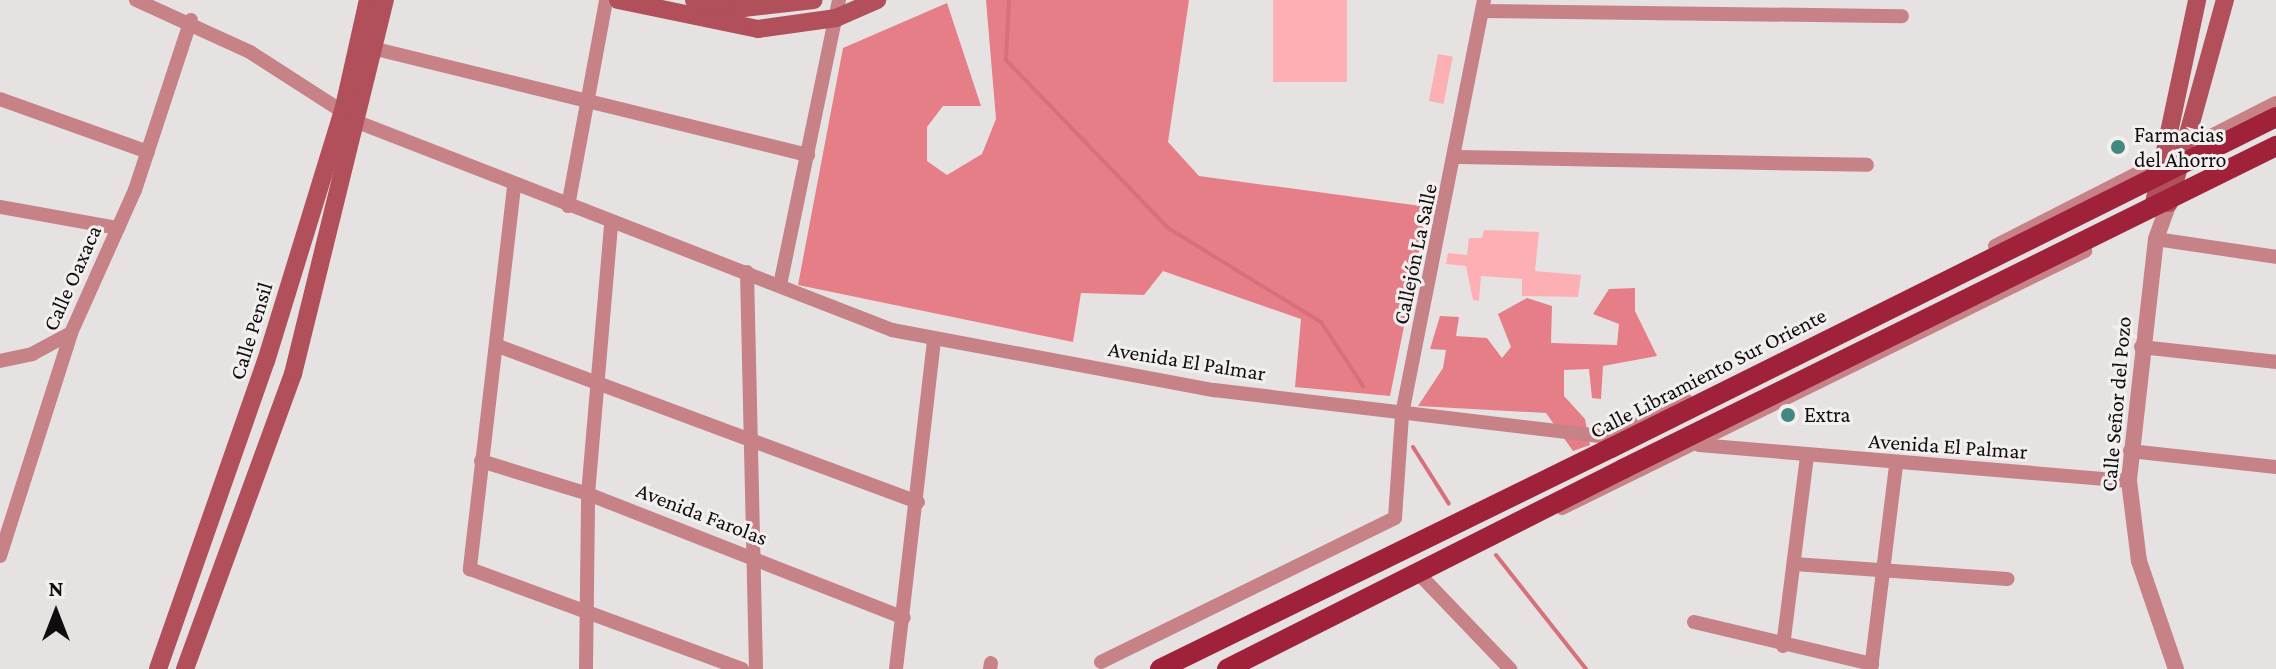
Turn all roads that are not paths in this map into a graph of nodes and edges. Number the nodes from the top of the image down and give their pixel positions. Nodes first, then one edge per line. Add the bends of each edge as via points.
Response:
1 (136, 0) edge
2 (368, 0) edge
3 (385, 0) edge
4 (606, 0) edge
5 (618, 0) edge
6 (694, 0) edge
7 (814, 0) edge
8 (877, 0) edge
9 (1877, 0) edge
10 (2197, 0) edge
11 (2225, 0) edge
12 (1483, 6) edge
13 (1821, 7) edge
14 (837, 9) edge
15 (1878, 16) junction
16 (1902, 16) dead end
17 (191, 20) junction
18 (376, 49) junction
19 (0, 99) edge
20 (587, 100) junction
21 (2276, 103) edge
22 (344, 107) junction
23 (2276, 117) edge
24 (360, 123) junction
25 (2276, 146) edge
26 (2186, 147) junction
27 (148, 152) junction
28 (808, 155) junction
29 (2276, 156) edge
30 (1458, 157) junction
31 (2160, 160) junction
32 (1867, 165) dead end
33 (514, 187) junction
34 (568, 206) junction
35 (0, 207) edge
36 (2160, 217) junction
37 (611, 223) junction
38 (118, 228) junction
39 (2276, 257) edge
40 (747, 272) junction
41 (780, 285) junction
42 (71, 333) junction
43 (934, 342) junction
44 (498, 346) junction
45 (2141, 347) junction
46 (0, 361) edge
47 (2276, 362) edge
48 (594, 382) junction
49 (1397, 413) junction
50 (750, 437) junction
51 (1633, 440) dead end
52 (1670, 440) dead end
53 (1611, 442) junction
54 (1700, 445) junction
55 (2130, 451) junction
56 (1807, 456) junction
57 (481, 461) junction
58 (1896, 465) junction
59 (2276, 467) edge
60 (2129, 481) junction
61 (588, 494) junction
62 (918, 502) junction
63 (1542, 511) junction
64 (0, 556) edge
65 (755, 557) junction
66 (1794, 564) junction
67 (1885, 569) junction
68 (1419, 574) junction
69 (2007, 579) dead end
70 (587, 616) junction
71 (904, 618) junction
72 (1694, 622) dead end
73 (1783, 646) junction
74 (1101, 662) dead end
75 (1872, 667) edge
76 (158, 669) edge
77 (185, 669) edge
78 (586, 669) edge
79 (742, 669) edge
80 (756, 669) edge
81 (896, 669) edge
82 (1160, 669) edge
83 (1227, 669) edge
84 (1510, 669) edge
85 (2176, 669) edge

1 - 17 street
2 - 22 main road, Calle Pensil
3 - 18 main road
4 - 20 street
5 - 14 main road via 719,27
6 - 7 main road via 743,8
8 - 14 main road
9 - 15 street
10 - 31 main road
11 - 26 main road
12 - 13 street
12 - 30 street, Callejón La Salle
13 - 15 street
14 - 28 street
15 - 16 street
17 - 22 street
17 - 27 street, Calle Oaxaca
18 - 20 street
18 - 24 main road
19 - 27 street
20 - 28 street
20 - 34 street
21 - 26 street
22 - 24 street
22 - 76 main road, Calle Pensil via 227,484
23 - 53 main road, Calle Libramiento Sur Oriente, bridge
24 - 33 street, Avenida El Palmar
24 - 77 main road via 293,374
25 - 63 main road, bridge
26 - 31 street
26 - 36 main road
27 - 38 street, Calle Oaxaca
28 - 41 street
29 - 36 street
30 - 32 street
30 - 49 street, Callejón La Salle
31 - 36 main road
31 - 53 street
33 - 34 street, Avenida El Palmar
33 - 44 street
34 - 37 street, Avenida El Palmar
35 - 38 street
36 - 39 street
36 - 45 street, Calle Señor del Pozo
36 - 54 street
37 - 40 street, Avenida El Palmar
37 - 48 street
38 - 42 street, Calle Oaxaca
40 - 41 street, Avenida El Palmar
40 - 50 street
41 - 43 street, Avenida El Palmar
42 - 46 street via 32,354
42 - 64 street, Calle Oaxaca
43 - 49 street, Avenida El Palmar via 1214,390
43 - 62 street
44 - 48 street
44 - 57 street
45 - 47 street
45 - 55 street, Calle Señor del Pozo
48 - 50 street
48 - 61 street
49 - 53 street, Avenida El Palmar
49 - 74 street, Callejón La Salle via 1403,446 1395,518
50 - 62 street
50 - 65 street
51 - 53 street, Avenida El Palmar
52 - 54 street, Avenida El Palmar
53 - 82 main road, Calle Libramiento Sur Oriente via 1558,475
54 - 56 street, Avenida El Palmar
54 - 63 street via 1575,504
55 - 59 street
55 - 60 street, Calle Señor del Pozo
56 - 58 street, Avenida El Palmar
56 - 66 street
57 - 61 street, Avenida Farolas
57 - 70 street via 470,569
58 - 60 street, Avenida El Palmar
58 - 67 street
60 - 85 street, Calle Señor del Pozo via 2139,561
61 - 65 street, Avenida Farolas
61 - 70 street
62 - 71 street
63 - 68 main road
65 - 71 street, Avenida Farolas
65 - 80 street
66 - 67 street
66 - 73 street
67 - 69 street
67 - 75 street
68 - 83 main road
68 - 84 street
70 - 78 street
70 - 79 street
71 - 81 street
72 - 73 street
73 - 75 street

